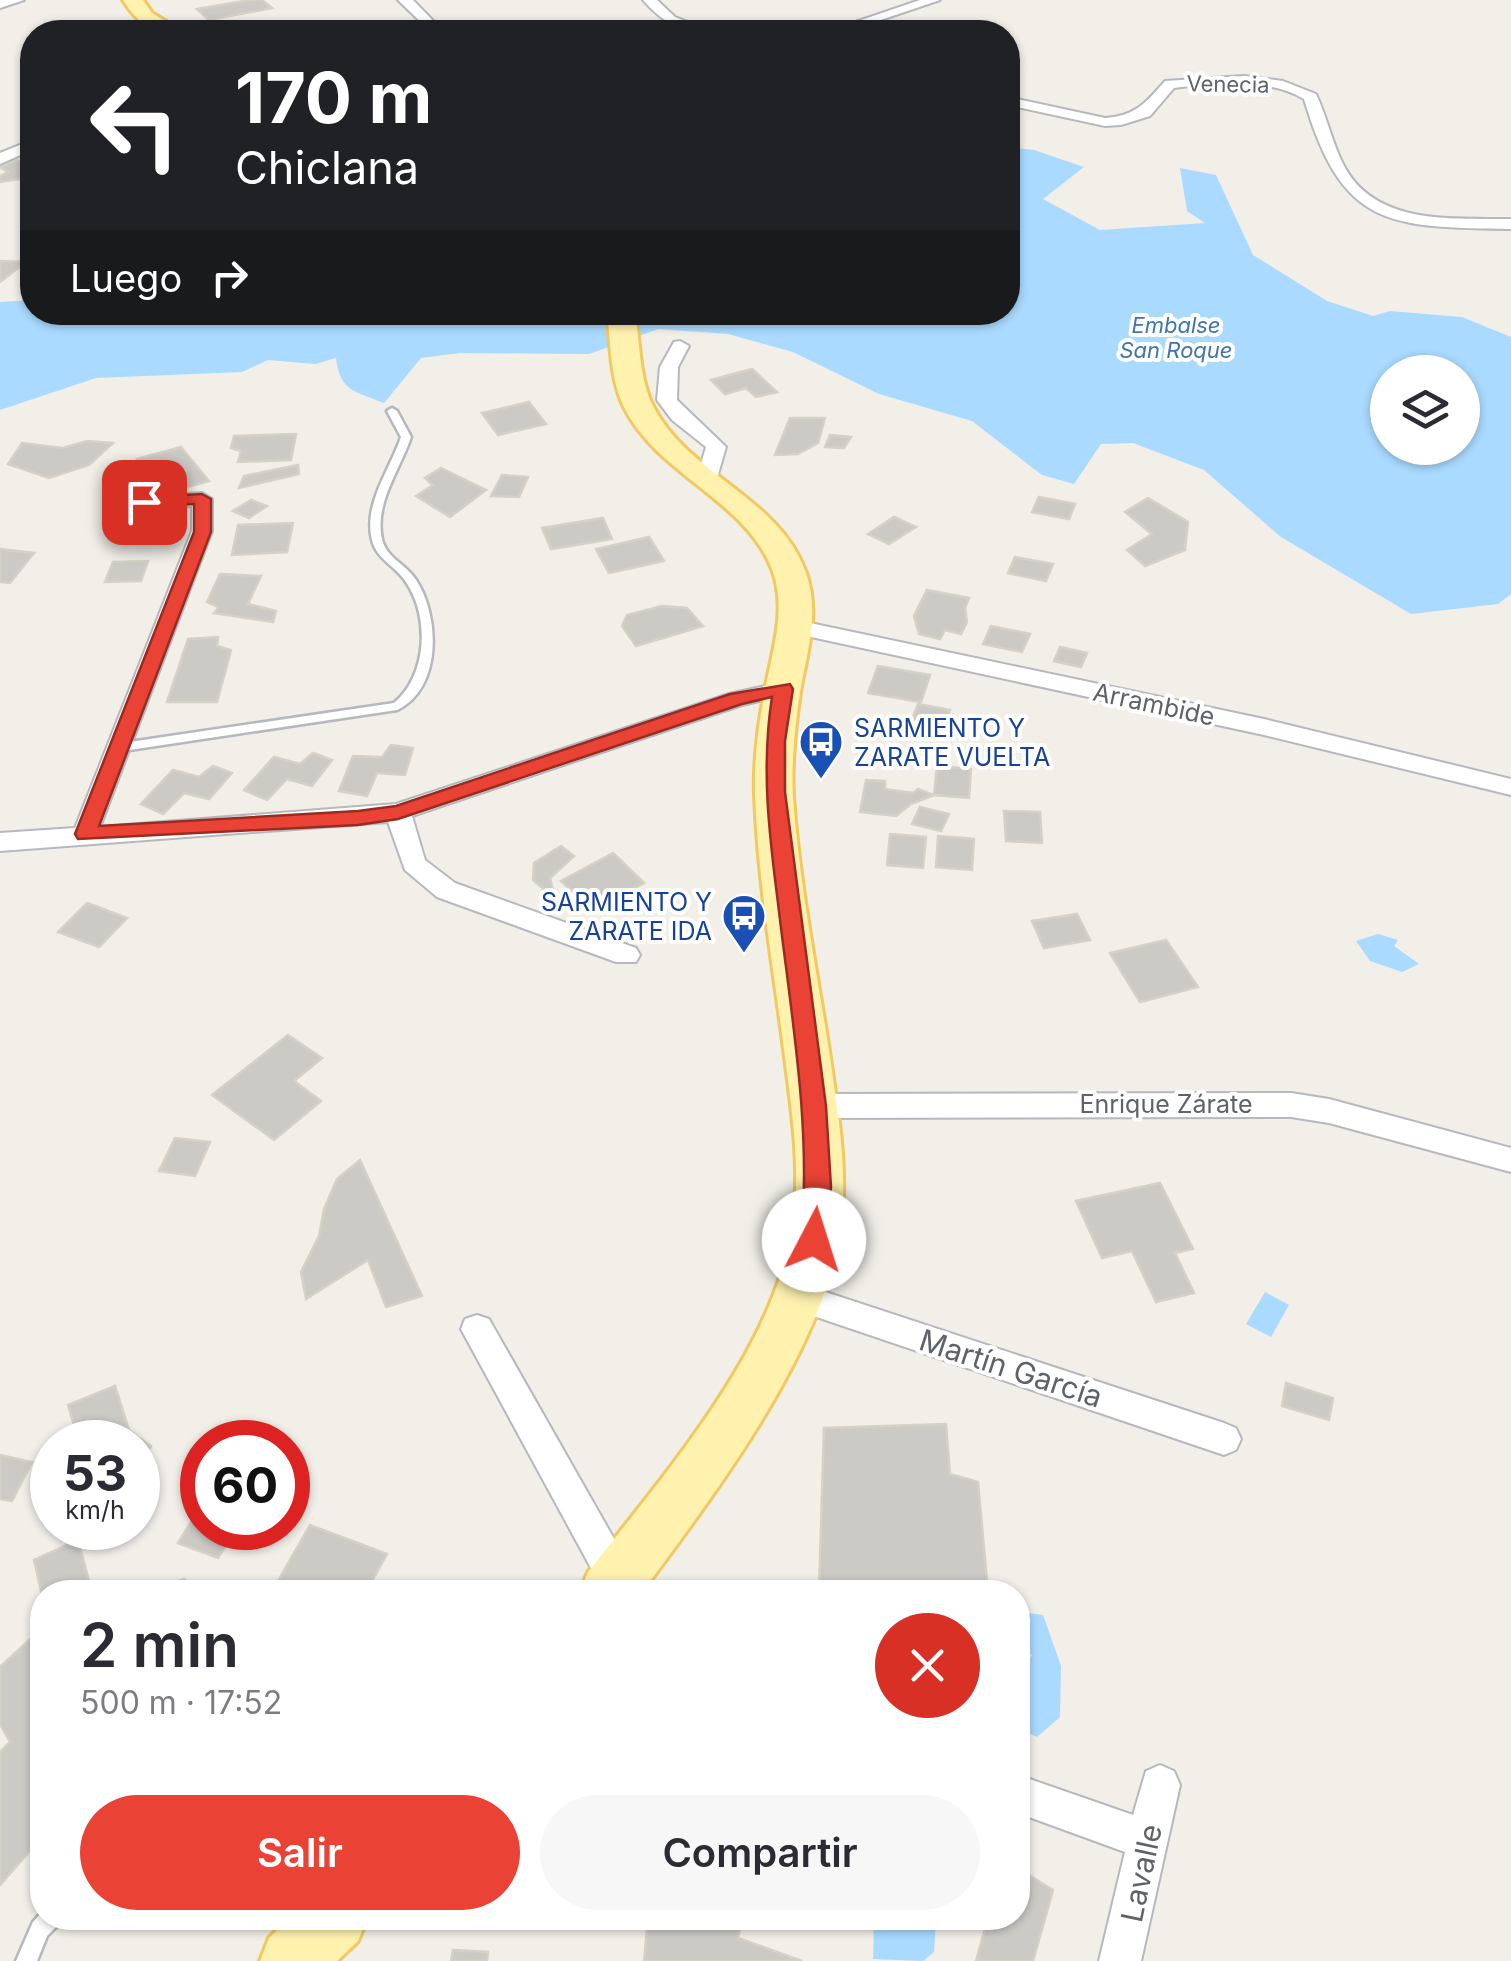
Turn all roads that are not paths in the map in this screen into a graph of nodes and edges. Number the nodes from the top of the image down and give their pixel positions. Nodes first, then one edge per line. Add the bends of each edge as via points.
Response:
1 (17, 0) edge
2 (133, 0) edge
3 (404, 0) edge
4 (650, 0) edge
5 (933, 0) edge
6 (0, 4) edge
7 (897, 5) edge
8 (150, 20) edge
9 (425, 20) edge
10 (670, 20) edge
11 (861, 20) edge
12 (1020, 104) edge
13 (1511, 224) edge
14 (624, 325) edge
15 (680, 346) dead end
16 (392, 410) dead end
17 (706, 481) junction
18 (114, 504) dead end
19 (796, 627) junction
20 (783, 689) junction
21 (116, 748) junction
22 (1511, 787) edge
23 (398, 812) junction
24 (85, 834) junction
25 (0, 842) edge
26 (626, 954) dead end
27 (814, 1106) junction
28 (1511, 1160) edge
29 (798, 1297) junction
30 (477, 1329) dead end
31 (1224, 1439) dead end
32 (609, 1580) edge
33 (616, 1580) edge
34 (1160, 1785) dead end
35 (1030, 1798) edge
36 (1148, 1840) junction
37 (40, 1930) edge
38 (323, 1930) edge
39 (26, 1961) edge
40 (292, 1961) edge
41 (1120, 1961) edge

1 - 6 street
2 - 8 main road
3 - 9 street
4 - 10 street
5 - 7 street
7 - 11 street
12 - 13 street, Venecia via 1106,122 1145,113 1170,84 1293,87 1311,98 1319,128 1358,198 1424,221
14 - 17 main road via 632,386 652,430
15 - 17 street via 669,367 666,400 688,428 716,447
16 - 21 lane via 406,438 382,488 376,522 382,554 410,579 426,622 421,682 411,698 397,706
17 - 19 main road via 766,534 787,564
18 - 21 street via 202,499 202,532
19 - 20 main road
19 - 22 street, Arrambide
20 - 23 street
20 - 27 main road via 774,792
21 - 24 street
23 - 24 street
23 - 26 street via 414,864 446,890
24 - 25 street
27 - 28 street, Enrique Zárate via 1291,1105
27 - 29 main road via 819,1187 814,1240
29 - 31 street, Martín García
29 - 33 main road via 724,1429
30 - 32 street
34 - 36 street, Lavalle
35 - 36 street
36 - 41 street, Lavalle
37 - 39 lane
38 - 40 main road

